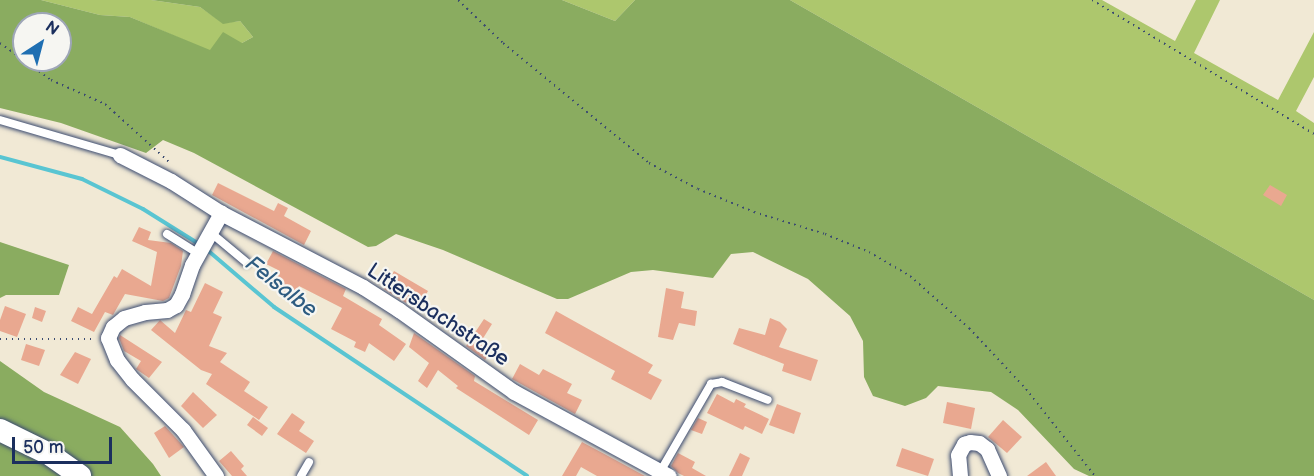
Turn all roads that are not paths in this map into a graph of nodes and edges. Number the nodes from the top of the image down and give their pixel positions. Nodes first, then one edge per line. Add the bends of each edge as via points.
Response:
1 (0, 120) edge
2 (120, 155) joint
3 (221, 213) junction
4 (167, 234) dead end
5 (203, 243) junction
6 (246, 262) dead end
7 (768, 400) dead end
8 (0, 430) edge
9 (309, 462) dead end
10 (665, 474) edge
11 (80, 476) edge
12 (216, 476) edge
13 (301, 476) edge
14 (960, 476) edge
15 (999, 476) edge

1 - 2 lane
2 - 3 street, Littersbachstraße
3 - 5 street
3 - 10 street, Littersbachstraße via 363,287 514,392
4 - 5 lane
5 - 6 lane
5 - 12 street via 176,305 124,318 108,338 117,360 132,380 183,430
7 - 10 lane via 722,382 711,384
8 - 11 main road via 49,454
9 - 13 lane
14 - 15 street via 958,455 964,444 970,442 987,449

